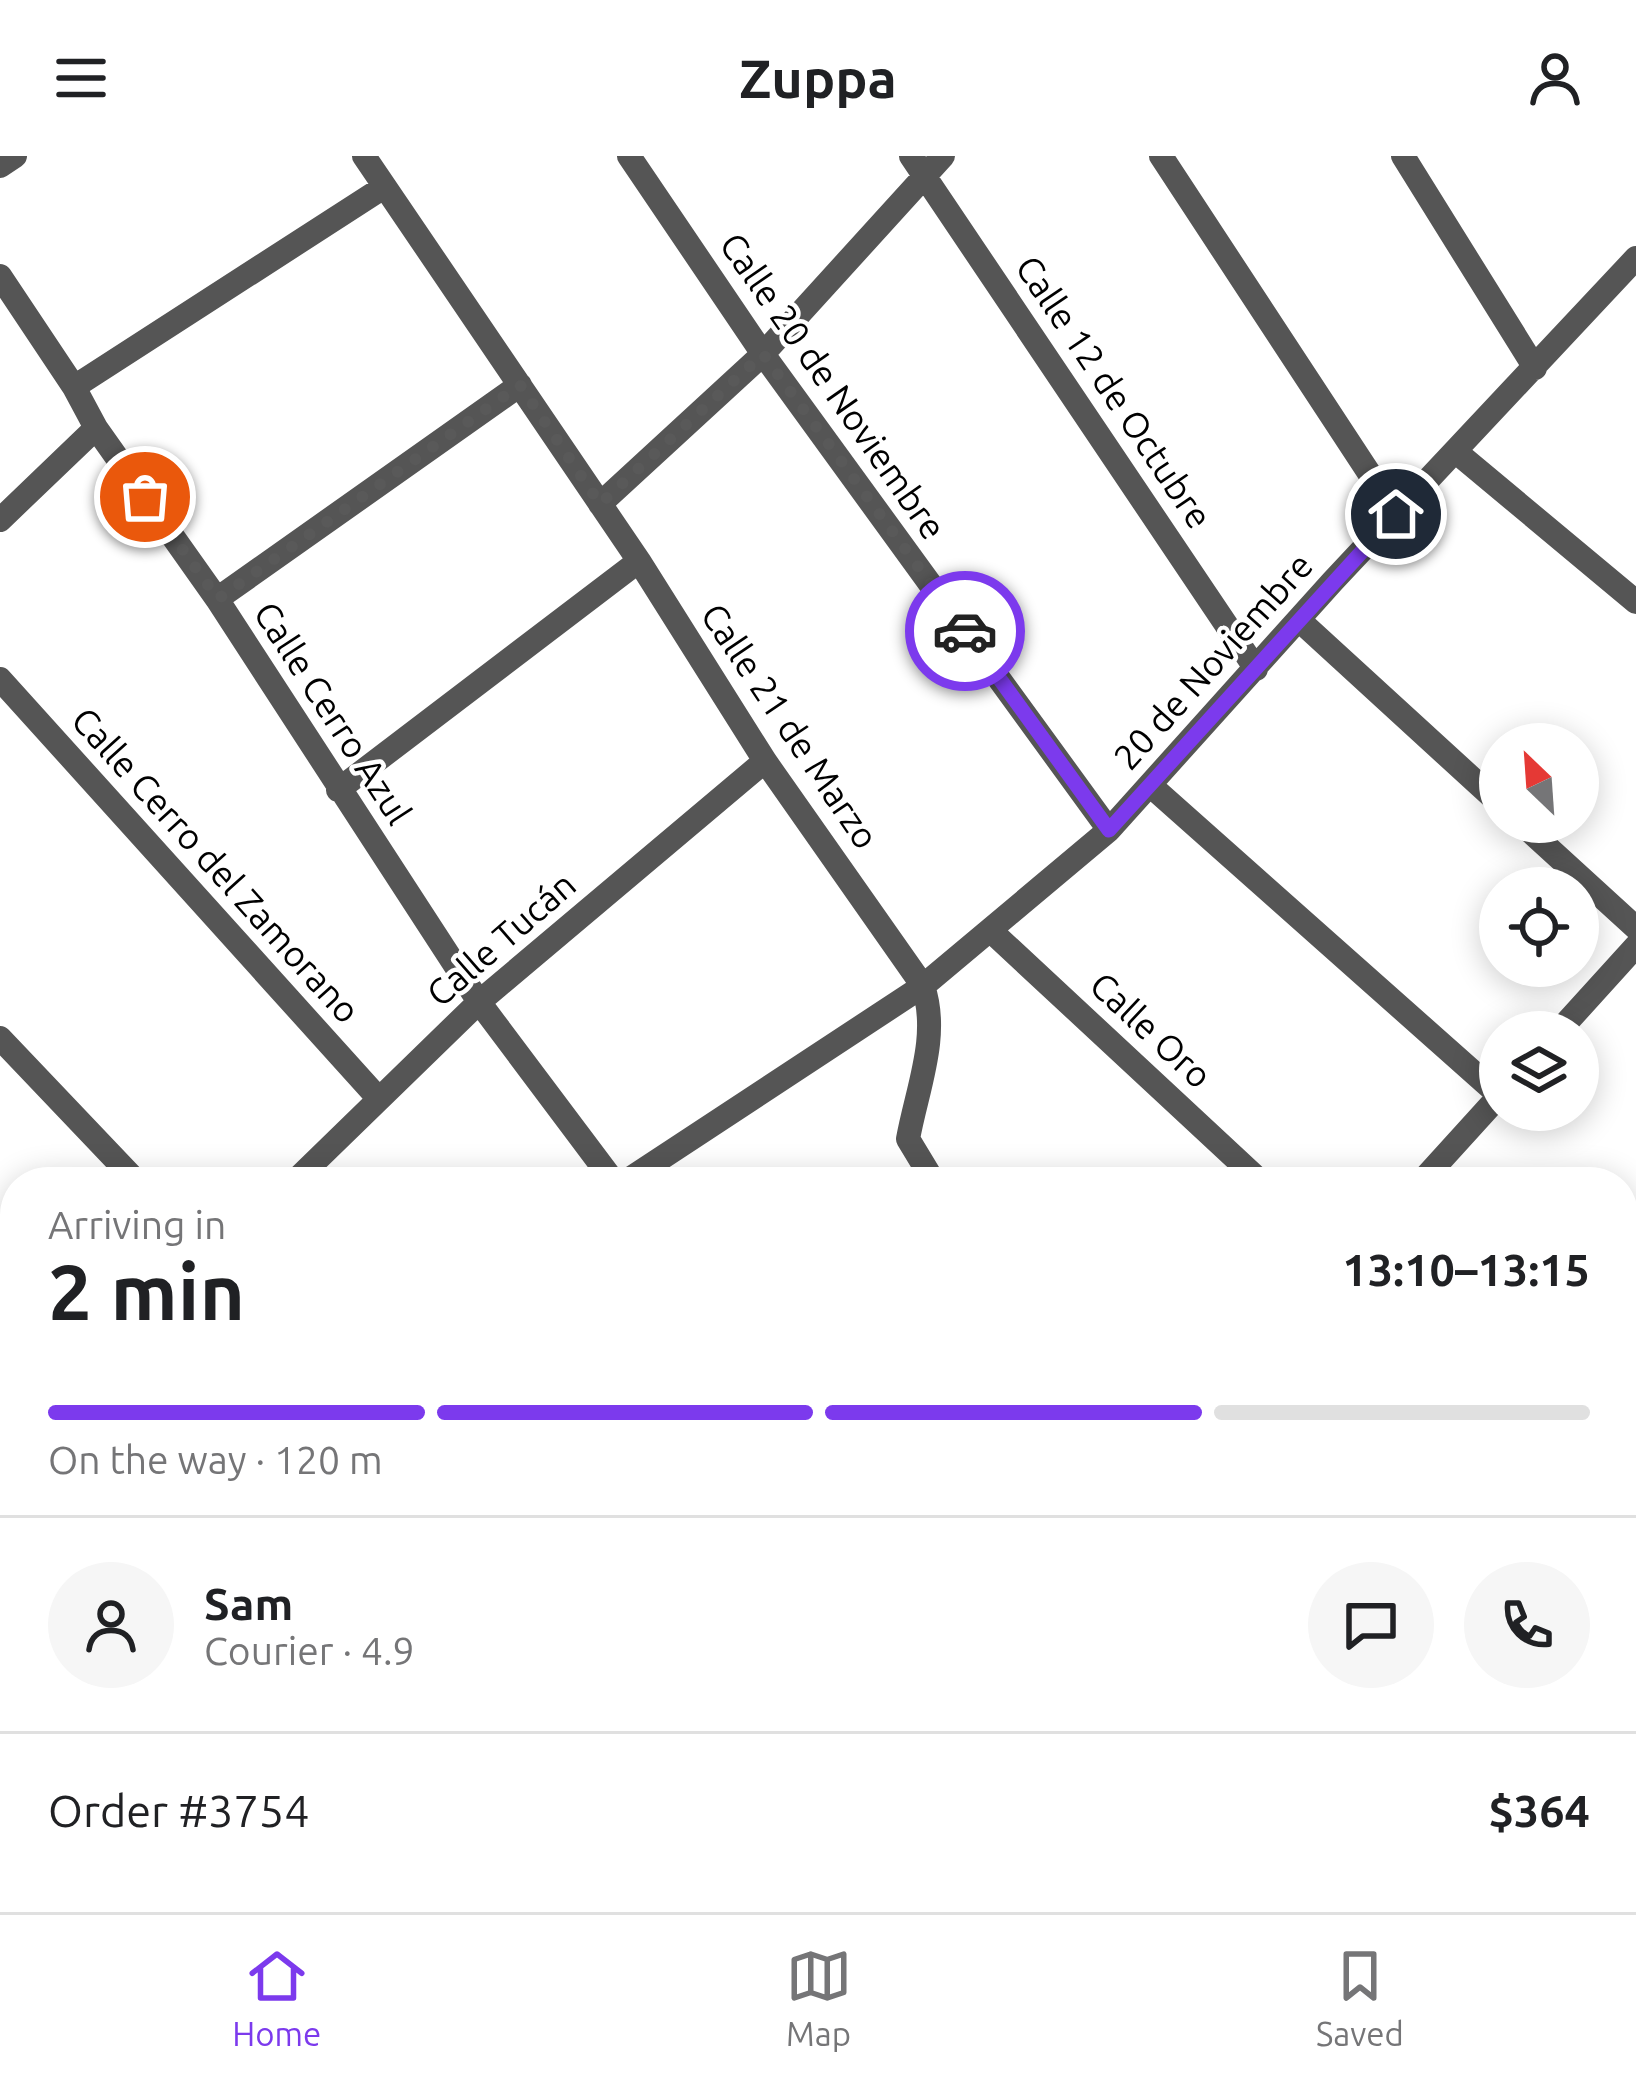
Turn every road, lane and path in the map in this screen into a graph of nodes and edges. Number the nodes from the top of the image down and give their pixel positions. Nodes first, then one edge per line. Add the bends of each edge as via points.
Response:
1 (15, 156) edge
2 (364, 156) edge
3 (629, 156) edge
4 (943, 156) edge
5 (1161, 156) edge
6 (1403, 156) edge
7 (918, 165) edge
8 (0, 166) edge
9 (383, 188) junction
10 (1636, 259) edge
11 (0, 276) edge
12 (763, 354) junction
13 (1535, 368) junction
14 (520, 385) junction
15 (74, 387) junction
16 (96, 428) junction
17 (1455, 451) junction
18 (600, 504) junction
19 (1396, 514) junction
20 (0, 520) edge
21 (639, 561) junction
22 (218, 599) junction
23 (1636, 602) edge
24 (1299, 620) junction
25 (1256, 669) junction
26 (0, 679) edge
27 (766, 761) junction
28 (1479, 785) edge
29 (1150, 786) junction
30 (338, 790) junction
31 (1109, 830) junction
32 (1543, 843) edge
33 (1636, 928) edge
34 (992, 932) junction
35 (1636, 946) edge
36 (923, 986) junction
37 (479, 1002) junction
38 (1577, 1011) edge
39 (0, 1037) edge
40 (1479, 1077) edge
41 (380, 1099) junction
42 (1479, 1119) edge
43 (123, 1167) edge
44 (310, 1167) edge
45 (603, 1167) edge
46 (649, 1167) edge
47 (925, 1167) edge
48 (1245, 1167) edge
49 (1435, 1167) edge

1 - 8 street
2 - 9 street, Calle 21 de Marzo
3 - 12 street, Calle 20 de Noviembre
4 - 7 street
5 - 19 street
6 - 13 street
7 - 12 street
7 - 25 street, Calle 12 de Octubre
9 - 14 street, Calle 21 de Marzo
9 - 15 street
10 - 13 street, 20 de Noviembre
11 - 15 street, Calle Cerro Azul
12 - 18 street
12 - 31 street, Calle 20 de Noviembre
13 - 17 street, 20 de Noviembre
14 - 18 street, Calle 21 de Marzo
14 - 22 street
15 - 16 street, Calle Cerro Azul
16 - 20 street
16 - 22 street, Calle Cerro Azul
17 - 19 street, 20 de Noviembre
17 - 23 street
18 - 21 street, Calle 21 de Marzo
19 - 24 street, 20 de Noviembre
21 - 27 street, Calle 21 de Marzo
21 - 30 street
22 - 30 street, Calle Cerro Azul
24 - 25 street, 20 de Noviembre
24 - 28 street
25 - 29 street, 20 de Noviembre
26 - 41 street, Calle Cerro del Zamorano
27 - 36 street, Calle 21 de Marzo
27 - 37 street, Calle Tucán
29 - 31 street, 20 de Noviembre
29 - 40 street
30 - 37 street, Calle Cerro Azul
31 - 34 street, 20 de Noviembre
32 - 33 street
34 - 36 street, 20 de Noviembre
34 - 48 street, Calle Oro
35 - 38 street
36 - 46 street, 20 de Noviembre
36 - 47 street via 929,1040 908,1139
37 - 41 street, Calle Tucán
37 - 45 street, Calle Cerro Azul
39 - 43 street
41 - 44 street, Calle Tucán
42 - 49 street

